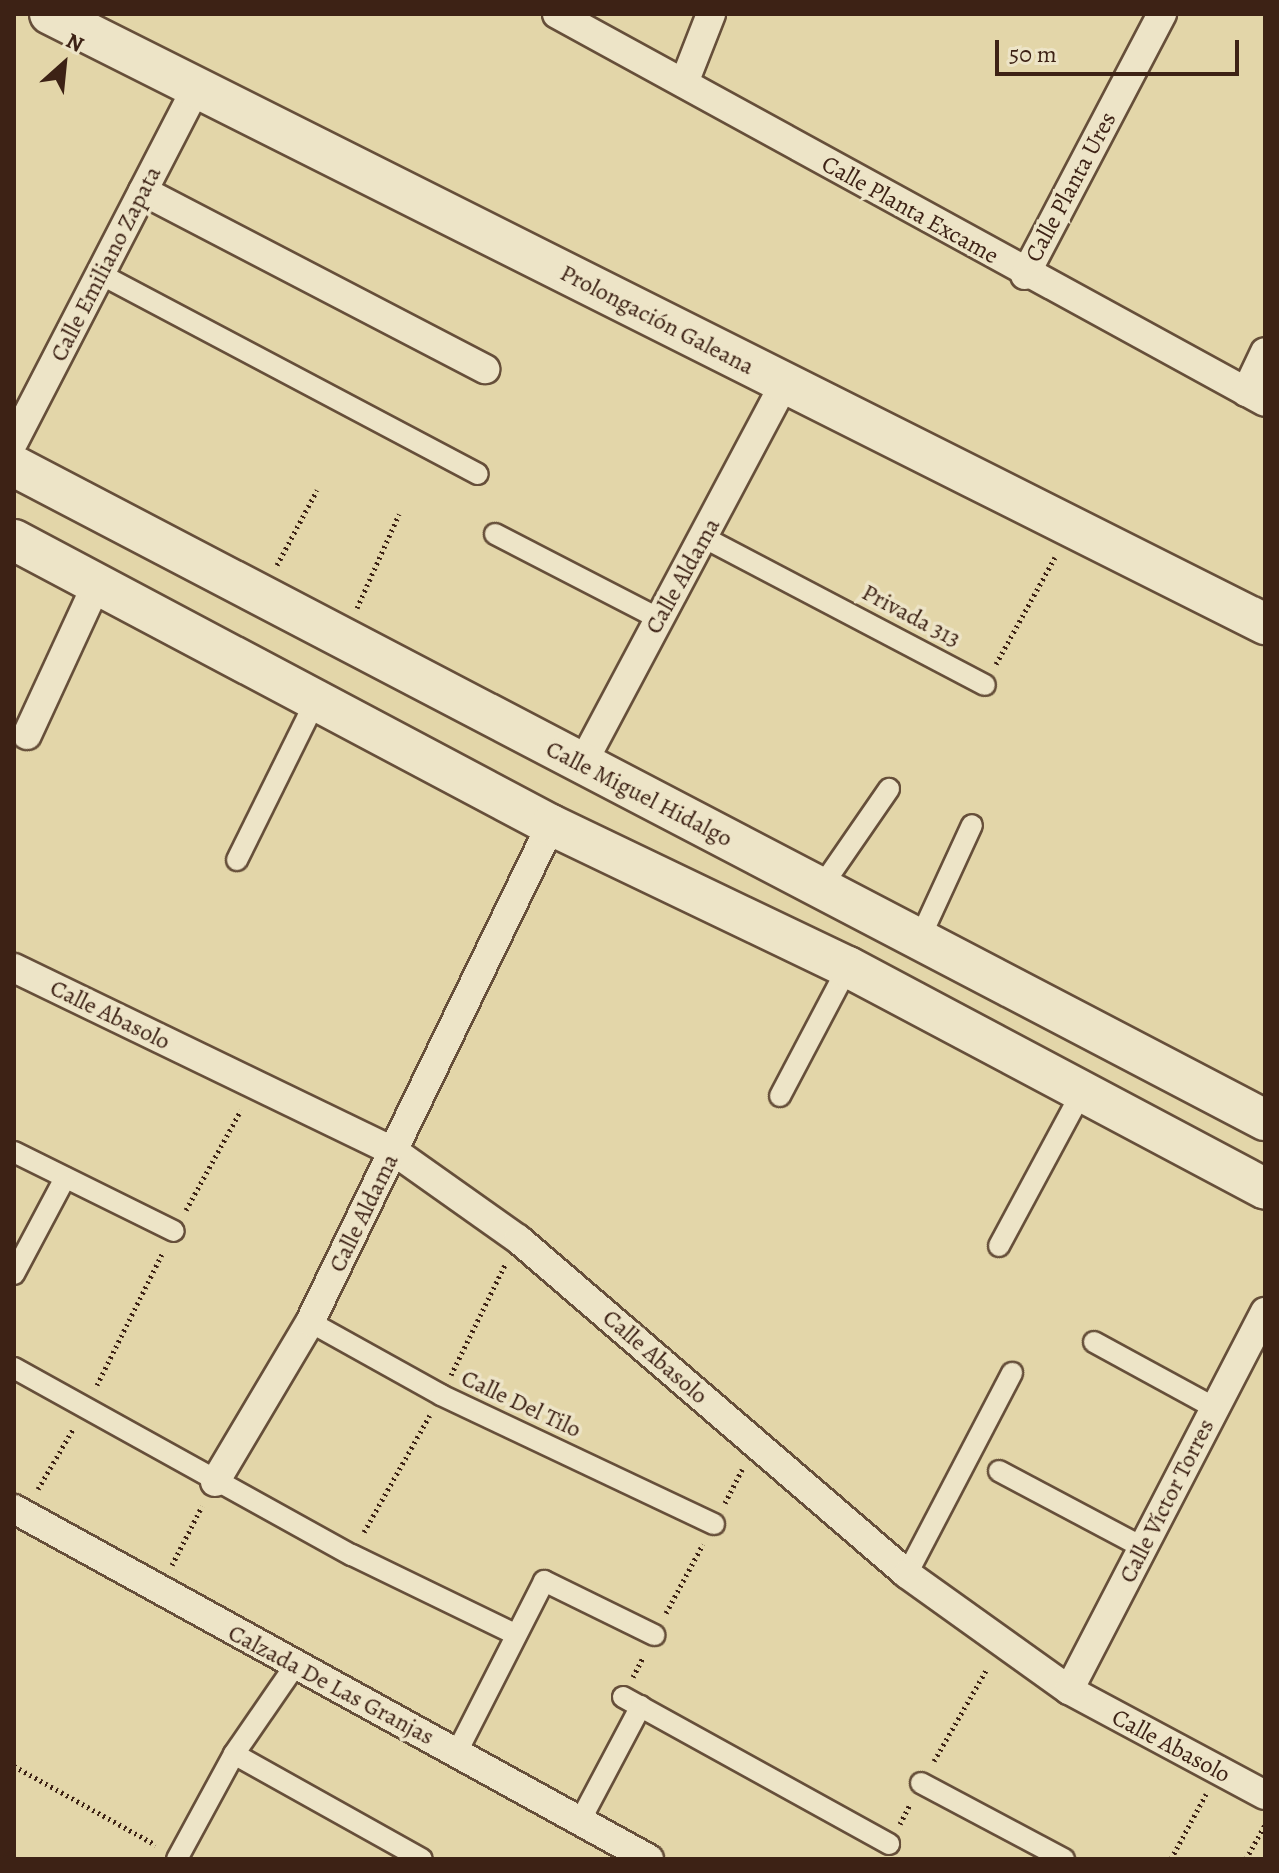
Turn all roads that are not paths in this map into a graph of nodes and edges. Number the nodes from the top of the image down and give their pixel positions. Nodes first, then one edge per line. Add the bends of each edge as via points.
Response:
1 (50, 14) edge
2 (557, 14) edge
3 (711, 14) edge
4 (1162, 14) edge
5 (684, 83) junction
6 (197, 87) junction
7 (143, 191) junction
8 (102, 275) junction
9 (1025, 275) junction
10 (1265, 352) edge
11 (485, 369) dead end
12 (784, 385) junction
13 (1256, 397) edge
14 (14, 441) edge
15 (14, 466) edge
16 (478, 474) dead end
17 (495, 534) dead end
18 (705, 538) junction
19 (14, 540) edge
20 (96, 586) junction
21 (660, 619) junction
22 (1265, 624) edge
23 (985, 685) road end
24 (317, 698) junction
25 (27, 735) dead end
26 (581, 766) junction
27 (889, 789) dead end
28 (551, 825) junction
29 (972, 825) dead end
30 (237, 860) dead end
31 (822, 886) junction
32 (920, 938) junction
33 (848, 967) junction
34 (14, 968) edge
35 (1083, 1090) junction
36 (780, 1096) dead end
37 (1265, 1120) edge
38 (14, 1152) edge
39 (395, 1152) junction
40 (65, 1178) junction
41 (1265, 1189) edge
42 (174, 1231) road end
43 (999, 1246) dead end
44 (14, 1274) edge
45 (1265, 1312) edge
46 (310, 1322) junction
47 (1094, 1342) dead end
48 (14, 1368) edge
49 (1012, 1373) dead end
50 (1215, 1408) junction
51 (999, 1471) dead end
52 (215, 1482) junction
53 (19, 1511) edge
54 (714, 1524) road end
55 (1144, 1548) junction
56 (907, 1574) junction
57 (515, 1634) junction
58 (654, 1635) road end
59 (294, 1667) junction
60 (1069, 1690) junction
61 (457, 1752) junction
62 (234, 1754) junction
63 (921, 1783) road end
64 (1265, 1795) edge
65 (580, 1821) junction
66 (889, 1844) road end
67 (1031, 1851) edge
68 (178, 1858) edge
69 (422, 1859) edge
70 (649, 1859) edge
71 (1064, 1859) edge

1 - 6 main road, Prolongación Galeana
2 - 5 street, Calle Planta Excame
3 - 5 street
4 - 9 street, Calle Planta Ures
5 - 9 street, Calle Planta Excame
6 - 7 street, Calle Emiliano Zapata
6 - 12 main road, Prolongación Galeana
7 - 8 street, Calle Emiliano Zapata
7 - 11 street
8 - 14 street, Calle Emiliano Zapata
8 - 16 street
9 - 13 street, Calle Planta Excame
10 - 13 street
12 - 18 street, Calle Aldama
12 - 22 main road, Prolongación Galeana
15 - 26 main road, Calle Miguel Hidalgo
17 - 21 street
18 - 21 street, Calle Aldama
18 - 23 street, Privada 313
19 - 20 main road
20 - 24 main road
20 - 25 street
21 - 26 street, Calle Aldama
24 - 28 main road
24 - 30 street
26 - 31 main road, Calle Miguel Hidalgo
27 - 31 street
28 - 33 main road
28 - 39 street, Calle Aldama
29 - 32 street
31 - 32 main road, Calle Miguel Hidalgo
32 - 37 main road, Calle Miguel Hidalgo
33 - 35 main road
33 - 36 street
34 - 39 street, Calle Abasolo
35 - 41 main road
35 - 43 street
38 - 40 street
39 - 46 street, Calle Aldama
39 - 56 street, Calle Abasolo via 518,1239
40 - 42 street
40 - 44 street
45 - 50 street, Calle Víctor Torres
46 - 52 street, Calle Aldama
46 - 54 street, Calle Del Tilo via 441,1395
47 - 50 street
48 - 52 street
49 - 56 street
50 - 55 street, Calle Víctor Torres
51 - 55 street
52 - 57 street
53 - 59 street, Calzada De Las Granjas
55 - 60 street, Calle Víctor Torres
56 - 60 street, Calle Abasolo
57 - 58 street via 544,1581
57 - 61 street
59 - 61 street, Calzada De Las Granjas
59 - 62 street
60 - 64 street, Calle Abasolo
61 - 65 street, Calzada De Las Granjas
62 - 68 street
62 - 69 street
63 - 67 street
65 - 66 street via 632,1702
65 - 70 street, Calzada De Las Granjas
67 - 71 street

